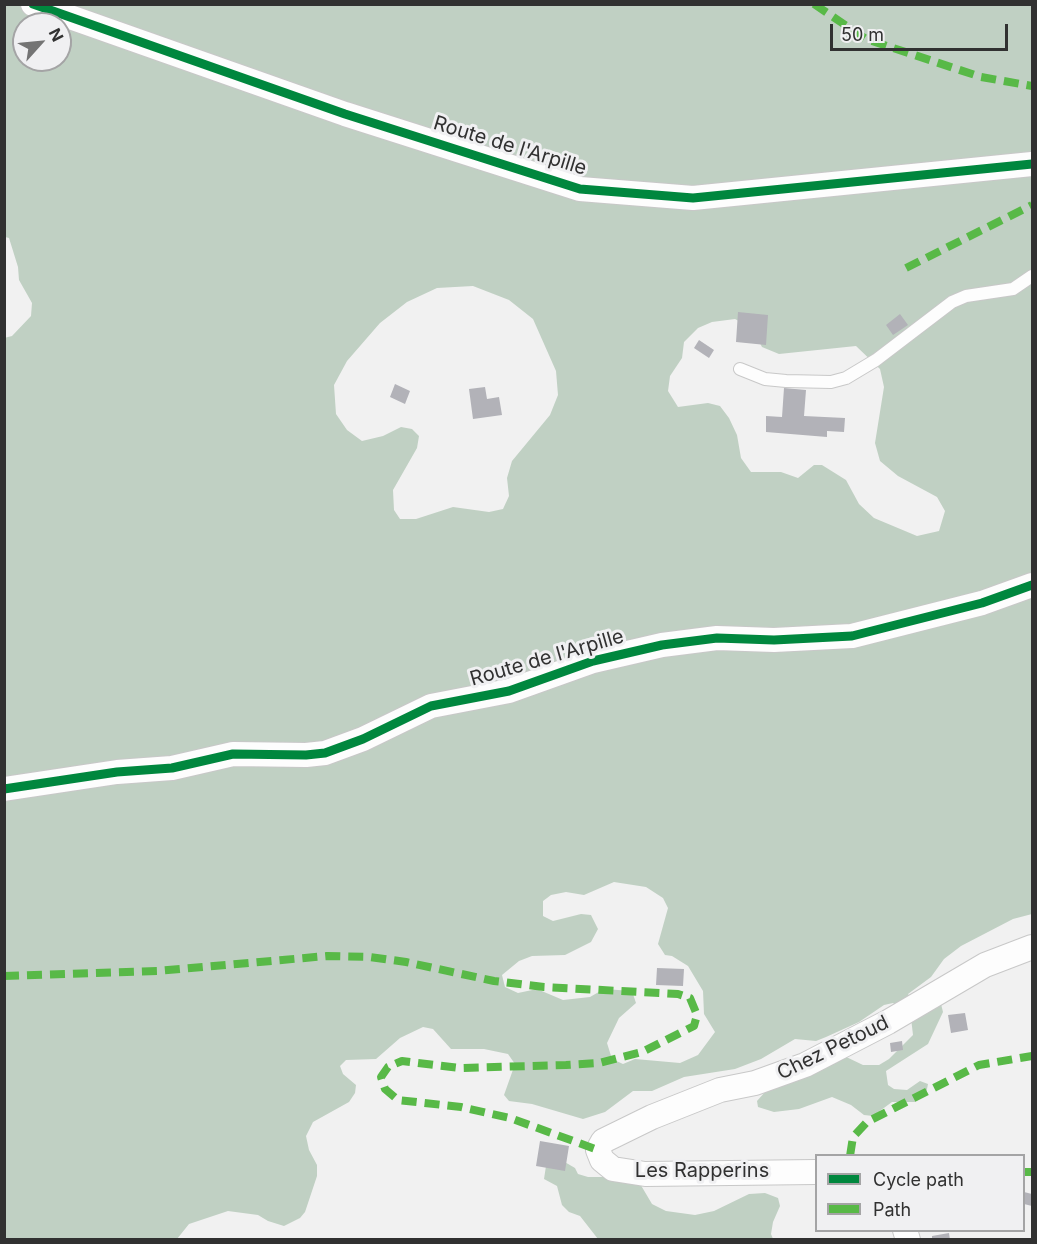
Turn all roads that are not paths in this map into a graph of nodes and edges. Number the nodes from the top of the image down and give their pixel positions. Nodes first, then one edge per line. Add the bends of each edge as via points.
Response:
1 (33, 4) edge
2 (1032, 164) edge
3 (1032, 276) edge
4 (740, 369) dead end
5 (1032, 585) edge
6 (4, 789) edge
7 (1032, 947) edge
8 (598, 1150) joint
9 (815, 1172) edge

1 - 2 street, Route de l'Arpille via 345,114 580,189 693,198
3 - 4 lane via 1013,289 952,302 846,378 831,382 786,381 765,379
5 - 6 street, Route de l'Arpille via 971,606 852,636 717,638 662,645 593,661 509,691 431,706 325,753 233,754 172,768
7 - 8 street, Chez Petoud via 985,965 805,1065 720,1090 652,1117 603,1141
8 - 9 street, Les Rapperins via 602,1160 613,1169 645,1174

